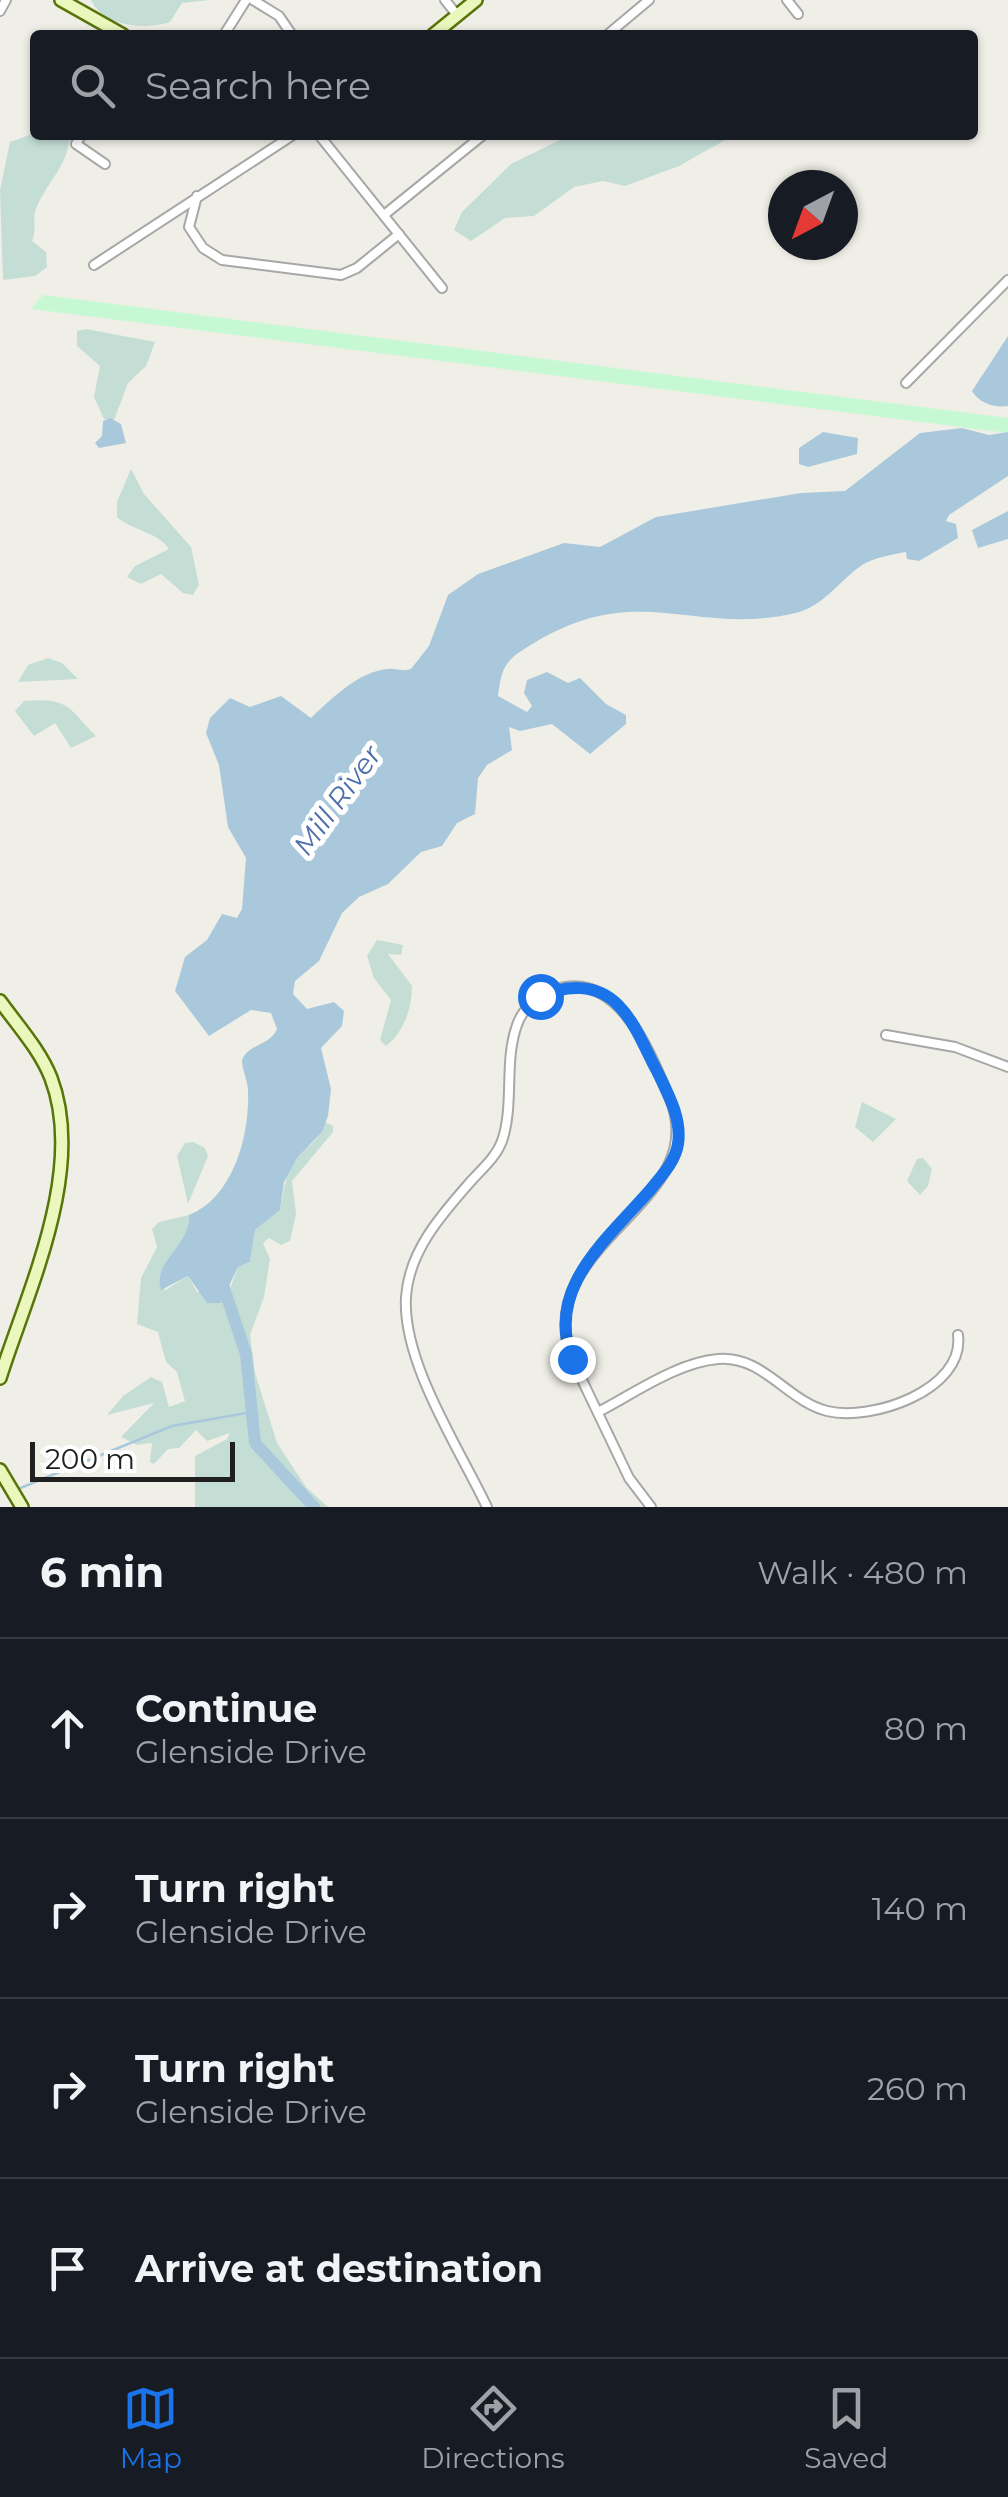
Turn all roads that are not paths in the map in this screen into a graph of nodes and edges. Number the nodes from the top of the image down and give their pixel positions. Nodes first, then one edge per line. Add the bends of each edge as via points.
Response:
1 (6, 0) edge
2 (60, 0) edge
3 (249, 0) edge
4 (445, 0) edge
5 (476, 0) edge
6 (649, 0) edge
7 (786, 0) edge
8 (0, 11) edge
9 (798, 14) dead end
10 (457, 15) junction
11 (114, 30) edge
12 (228, 30) edge
13 (289, 30) edge
14 (439, 30) edge
15 (613, 30) edge
16 (78, 140) edge
17 (285, 140) edge
18 (323, 140) edge
19 (477, 140) edge
20 (105, 164) dead end
21 (197, 196) junction
22 (384, 215) junction
23 (399, 234) junction
24 (94, 265) dead end
25 (1008, 280) edge
26 (442, 288) dead end
27 (906, 383) dead end
28 (0, 1001) edge
29 (886, 1035) dead end
30 (1008, 1067) edge
31 (958, 1335) dead end
32 (0, 1378) edge
33 (598, 1412) junction
34 (0, 1470) edge
35 (22, 1507) edge
36 (487, 1507) edge
37 (651, 1507) edge

1 - 8 street
2 - 11 main road
3 - 12 street
3 - 13 street via 280,16
4 - 10 street
5 - 10 main road
6 - 15 street
7 - 9 street
10 - 14 main road
16 - 20 street
17 - 21 street
18 - 22 street
19 - 22 street
21 - 23 street via 189,227 213,257 232,262 341,275
21 - 24 street
22 - 23 street
23 - 26 street
25 - 27 street
28 - 32 main road via 50,1077 63,1144 56,1199
29 - 30 street
31 - 33 street via 957,1360 928,1389 864,1411 827,1411 762,1370 717,1358
33 - 36 street via 566,1342 568,1296 574,1280 673,1162 679,1130 670,1097 624,1010 593,990 558,988 528,1006 518,1022 504,1138 428,1232 406,1296 414,1352
33 - 37 street via 629,1478
34 - 35 main road

